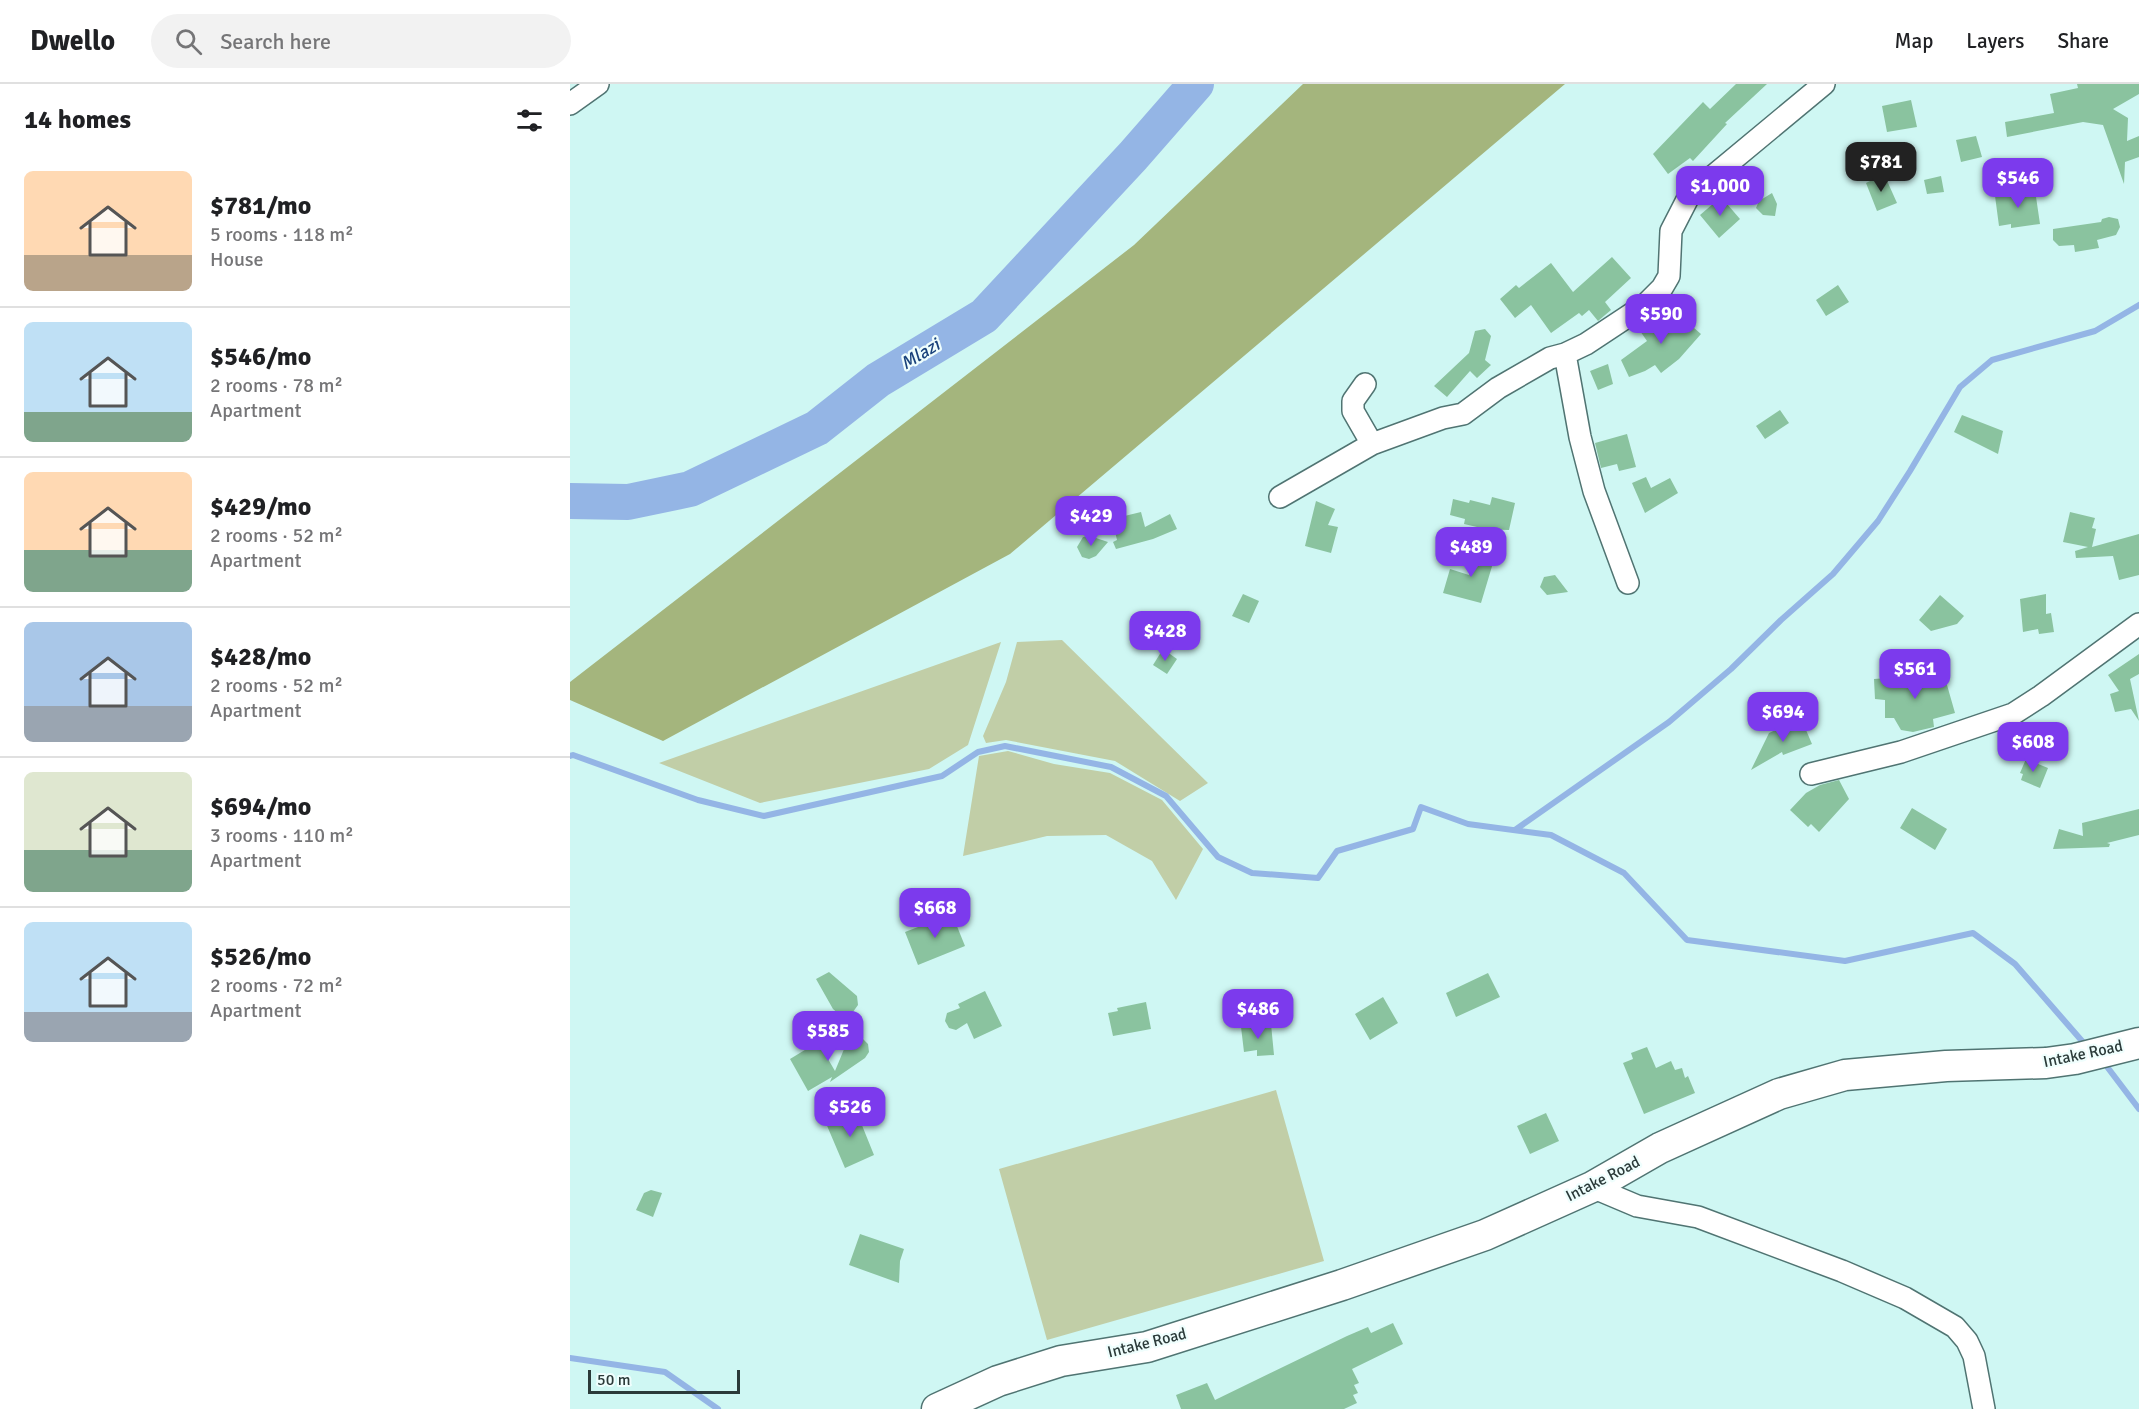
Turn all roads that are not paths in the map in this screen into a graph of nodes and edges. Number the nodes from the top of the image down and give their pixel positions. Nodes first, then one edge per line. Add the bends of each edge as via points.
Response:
1 (598, 84) edge
2 (1824, 84) edge
3 (570, 104) edge
4 (1565, 354) junction
5 (1365, 384) dead end
6 (1372, 444) junction
7 (1281, 498) dead end
8 (1628, 583) dead end
9 (2139, 624) edge
10 (1810, 774) dead end
11 (2139, 1043) edge
12 (1592, 1187) junction
13 (937, 1409) edge
14 (1984, 1409) edge

1 - 3 street
2 - 4 street via 1689,196 1671,231 1670,270 1662,288 1645,305
4 - 6 street via 1550,358 1498,388 1463,414
4 - 8 street via 1594,490
5 - 6 street via 1353,401 1353,411
6 - 7 street
9 - 10 street via 2013,714 1901,752
11 - 12 street, Intake Road via 2046,1063 1946,1066 1845,1076 1779,1094 1660,1148
12 - 13 street, Intake Road via 1485,1235 1342,1285 1147,1347 1061,1360 998,1381
12 - 14 street via 1637,1206 1698,1217 1905,1298 1954,1327 1967,1341 1974,1356

